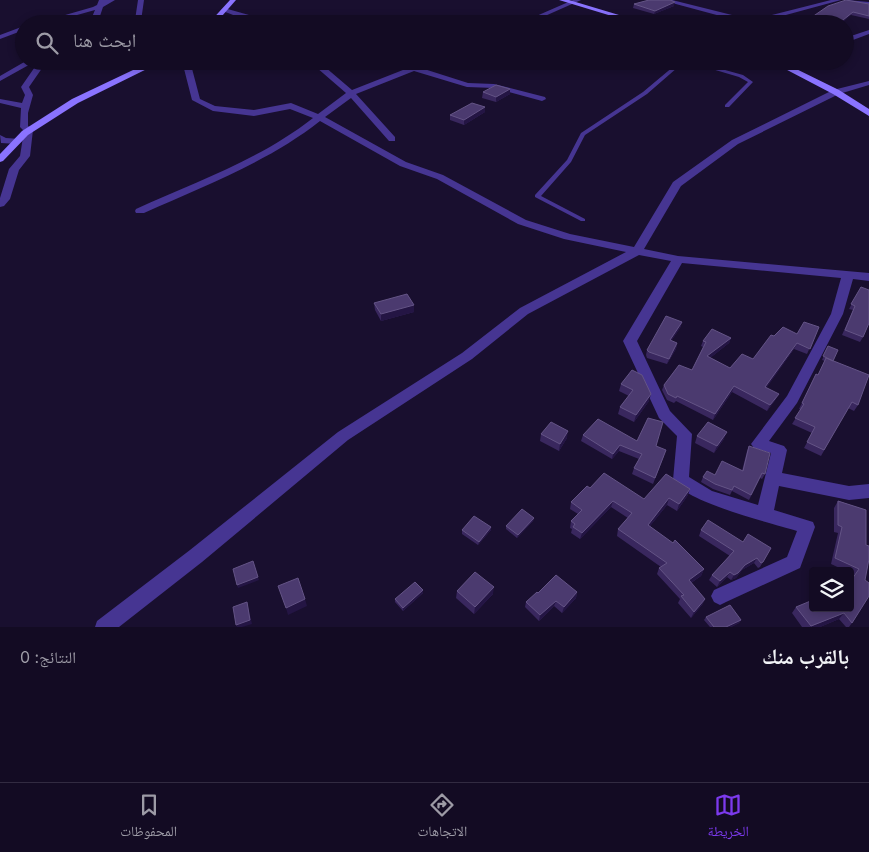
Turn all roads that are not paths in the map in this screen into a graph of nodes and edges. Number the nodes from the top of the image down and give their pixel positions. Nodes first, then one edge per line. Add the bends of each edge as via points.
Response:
1 (112, 0) edge
2 (141, 0) edge
3 (562, 0) edge
4 (664, 0) edge
5 (838, 0) edge
6 (849, 0) edge
7 (575, 1) edge
8 (101, 3) edge
9 (227, 4) edge
10 (869, 4) edge
11 (64, 15) edge
12 (97, 15) edge
13 (139, 15) edge
14 (218, 15) edge
15 (245, 15) edge
16 (542, 15) edge
17 (618, 15) edge
18 (724, 15) edge
19 (785, 15) edge
20 (15, 31) edge
21 (869, 32) edge
22 (0, 37) edge
23 (854, 38) edge
24 (16, 70) edge
25 (36, 70) edge
26 (140, 70) edge
27 (188, 70) edge
28 (324, 70) edge
29 (410, 70) edge
30 (421, 70) edge
31 (674, 70) edge
32 (719, 70) edge
33 (793, 70) edge
34 (0, 79) edge
35 (869, 83) edge
36 (836, 92) junction
37 (350, 94) junction
38 (542, 99) dead end
39 (0, 101) edge
40 (727, 106) dead end
41 (26, 107) junction
42 (869, 112) edge
43 (320, 118) junction
44 (29, 130) junction
45 (0, 138) edge
46 (392, 139) dead end
47 (17, 141) junction
48 (0, 159) edge
49 (0, 204) edge
50 (140, 211) dead end
51 (583, 220) dead end
52 (637, 251) junction
53 (678, 260) junction
54 (848, 275) junction
55 (869, 277) edge
56 (774, 478) junction
57 (869, 491) edge
58 (766, 512) junction
59 (720, 596) dead end
60 (104, 627) edge

1 - 8 street
2 - 13 street
3 - 7 street
4 - 18 street
5 - 19 street
6 - 10 street
7 - 16 street
7 - 17 street
8 - 11 street
8 - 12 street
9 - 14 street
9 - 15 street
20 - 22 street
21 - 23 street
24 - 34 street
25 - 41 street via 26,83 29,95
26 - 44 street via 74,101
27 - 43 street via 196,100 213,108 254,113 291,106
28 - 37 street
29 - 37 street
30 - 38 street via 467,85 494,86
31 - 51 lane via 583,134 569,161 537,196
32 - 40 lane via 751,82
33 - 36 street
35 - 36 street
36 - 42 street
36 - 52 street via 736,142 677,184
37 - 43 street
37 - 46 street
39 - 41 street
41 - 44 street via 24,127
43 - 50 street via 251,161
43 - 52 street via 403,164 440,177 522,222 568,237
44 - 47 street
44 - 49 street via 24,156 14,169 5,199
45 - 47 street
47 - 48 street
52 - 53 street
52 - 60 street via 524,311 467,356 343,436
53 - 54 street
53 - 58 street via 630,341 664,414 685,434 681,480 707,496
54 - 55 street
54 - 56 street via 837,314 797,390 759,444 779,450
56 - 57 street via 849,493
56 - 58 street
58 - 59 street via 807,526 794,562

